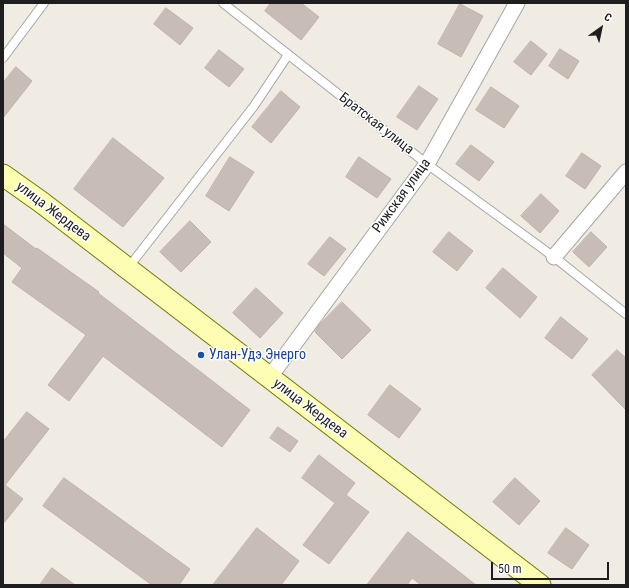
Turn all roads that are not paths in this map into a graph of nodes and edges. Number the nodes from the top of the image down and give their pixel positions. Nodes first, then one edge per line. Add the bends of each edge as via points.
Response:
1 (44, 3) edge
2 (223, 3) edge
3 (517, 3) edge
4 (288, 54) junction
5 (3, 58) edge
6 (427, 164) junction
7 (626, 172) edge
8 (3, 175) edge
9 (554, 257) junction
10 (128, 269) junction
11 (626, 314) edge
12 (269, 378) junction
13 (540, 585) edge

1 - 5 lane
2 - 4 lane, Братская улица
3 - 6 street, Рижская улица
4 - 6 lane, Братская улица
4 - 10 lane via 254,106
6 - 9 lane, Братская улица
6 - 12 street, Рижская улица
7 - 9 street
8 - 10 main road, улица Жердева
9 - 11 lane, Братская улица
10 - 12 main road, улица Жердева
12 - 13 main road, улица Жердева

